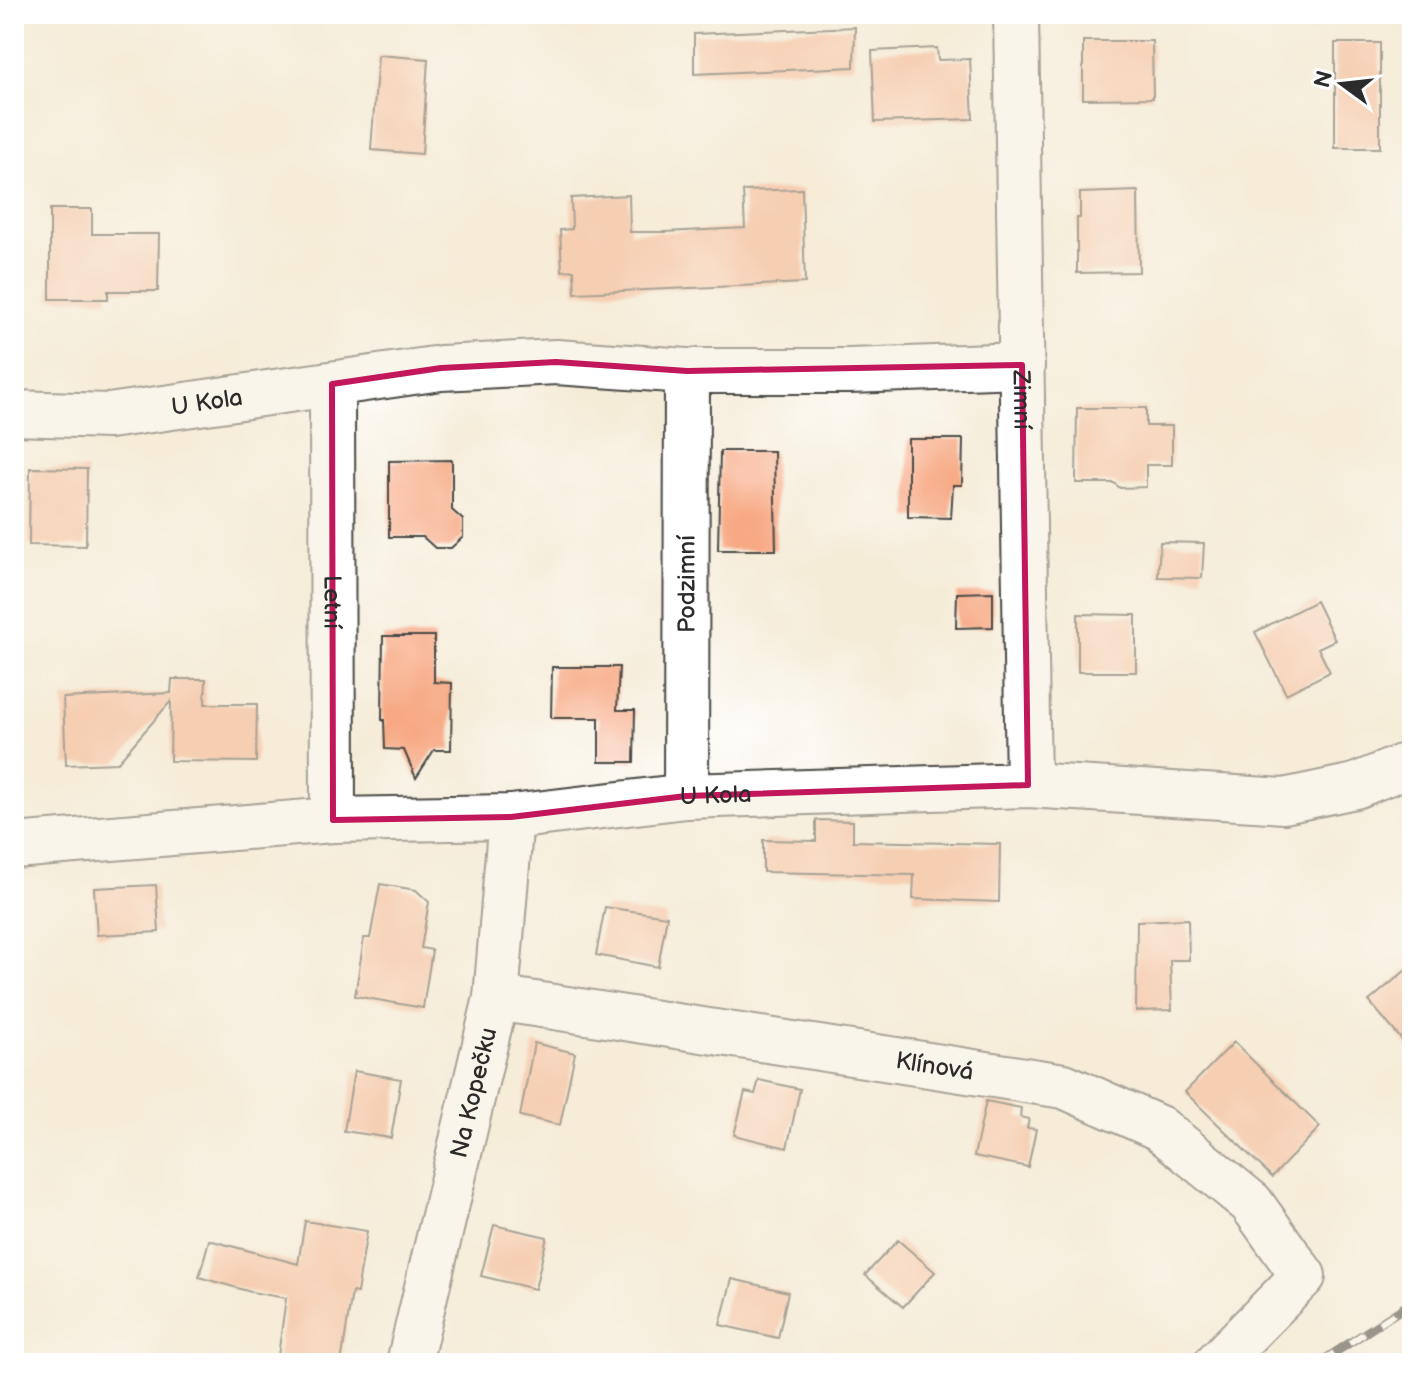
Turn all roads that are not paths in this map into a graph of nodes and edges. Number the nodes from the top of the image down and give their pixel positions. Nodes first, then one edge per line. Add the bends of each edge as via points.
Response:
1 (1016, 14) edge
2 (1022, 365) junction
3 (687, 371) junction
4 (332, 384) junction
5 (14, 413) edge
6 (1412, 763) edge
7 (1028, 785) junction
8 (686, 796) junction
9 (511, 817) junction
10 (333, 820) junction
11 (14, 846) edge
12 (496, 998) junction
13 (409, 1363) edge
14 (1217, 1363) edge

1 - 2 street, Zimní
2 - 3 street, U Kola
2 - 7 street, Zimní
3 - 4 street, U Kola via 556,362 441,368
3 - 8 street, Podzimní
4 - 5 street, U Kola via 109,416
4 - 10 street, Letní
6 - 7 street, U Kola via 1355,786 1284,801
7 - 8 street, U Kola
8 - 9 street, U Kola
9 - 10 street, U Kola
9 - 12 street, Na Kopečku
10 - 11 street, U Kola
12 - 13 street, Na Kopečku
12 - 14 street, Klínová via 1064,1086 1159,1128 1251,1203 1303,1276

